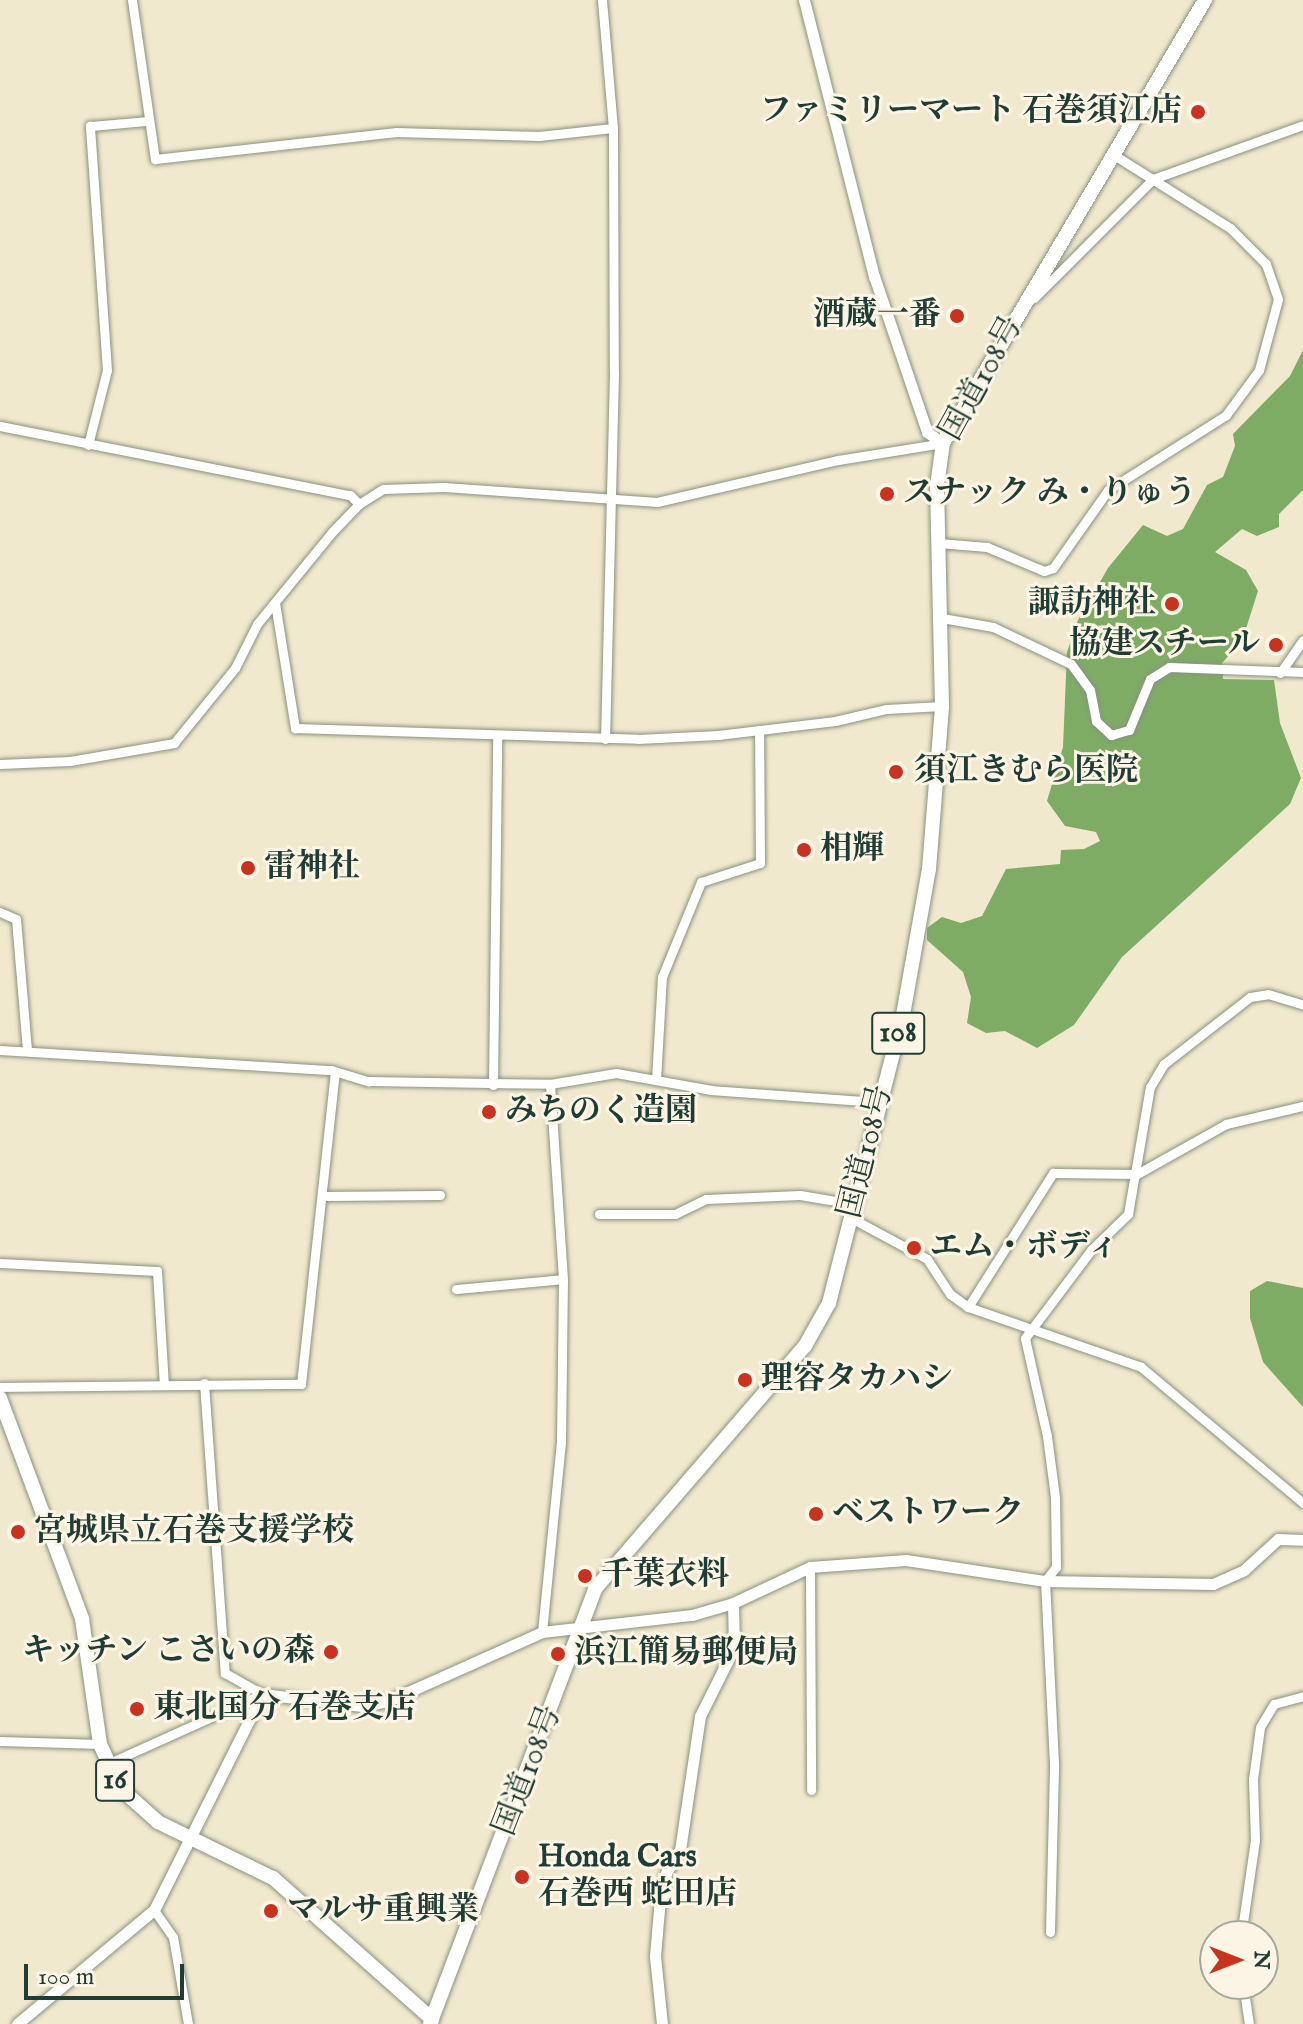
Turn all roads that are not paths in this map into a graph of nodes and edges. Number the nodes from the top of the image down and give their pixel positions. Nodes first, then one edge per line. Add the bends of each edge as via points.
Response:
1 (132, 0) edge
2 (602, 0) edge
3 (804, 0) edge
4 (1205, 0) edge
5 (147, 121) junction
6 (1303, 125) edge
7 (613, 128) junction
8 (1114, 155) junction
9 (1153, 179) junction
10 (1022, 310) junction
11 (0, 426) edge
12 (943, 443) junction
13 (88, 445) junction
14 (610, 502) junction
15 (359, 504) junction
16 (939, 543) junction
17 (275, 603) junction
18 (942, 618) junction
19 (1303, 640) edge
20 (1303, 672) edge
21 (1280, 673) junction
22 (942, 706) junction
23 (759, 730) junction
24 (497, 738) junction
25 (605, 739) junction
26 (0, 764) edge
27 (0, 912) edge
28 (1303, 1005) edge
29 (27, 1049) junction
30 (0, 1050) edge
31 (335, 1072) junction
32 (656, 1080) junction
33 (550, 1084) junction
34 (493, 1085) junction
35 (880, 1102) junction
36 (1303, 1106) edge
37 (1137, 1174) junction
38 (440, 1195) dead end
39 (324, 1196) junction
40 (852, 1211) junction
41 (599, 1214) dead end
42 (0, 1263) edge
43 (563, 1279) junction
44 (456, 1289) dead end
45 (968, 1307) junction
46 (1030, 1330) junction
47 (204, 1383) junction
48 (164, 1384) junction
49 (0, 1387) edge
50 (0, 1398) edge
51 (1303, 1503) edge
52 (1303, 1540) edge
53 (810, 1567) junction
54 (1045, 1581) junction
55 (733, 1603) junction
56 (580, 1631) junction
57 (542, 1632) junction
58 (262, 1694) junction
59 (1303, 1696) edge
60 (0, 1741) edge
61 (100, 1744) junction
62 (107, 1764) junction
63 (811, 1790) dead end
64 (189, 1837) junction
65 (154, 1910) junction
66 (1243, 1920) edge
67 (1050, 1932) dead end
68 (1245, 2000) edge
69 (431, 2021) edge
70 (17, 2024) edge
71 (188, 2024) edge
72 (662, 2024) edge
73 (1249, 2024) edge

1 - 5 street
2 - 7 street
3 - 12 street via 874,276 927,432
4 - 8 main road, 国道108号 / 108
5 - 7 street via 155,159 396,132 539,136
5 - 13 street via 90,126 107,370
6 - 9 street
7 - 14 street
8 - 9 street
8 - 10 main road, 国道108号 / 108
9 - 10 street
9 - 16 street via 1251,243 1275,282 1278,299 1266,352 1248,390 1226,415 1171,454 1116,483 1053,568 1044,571 987,547
10 - 12 main road, 国道108号 / 108
11 - 13 street
12 - 14 street via 838,460 657,502
12 - 16 main road, 国道108号 / 108 via 937,486
13 - 15 street via 350,495
14 - 15 street via 392,486
14 - 25 street
15 - 17 street
16 - 18 main road, 国道108号 / 108
17 - 24 street via 295,728
17 - 26 street via 257,624 235,668 174,743 70,761
18 - 21 street via 993,627 1071,664 1090,690 1096,721 1111,735 1129,730 1150,679 1162,669
18 - 22 main road, 国道108号 / 108
19 - 21 street
20 - 21 street
22 - 23 street via 886,709
22 - 35 main road, 国道108号 / 108 via 929,869 903,1015
23 - 25 street
23 - 32 street via 760,863 701,882 666,962
24 - 25 street
24 - 34 street
27 - 29 street via 16,919
28 - 37 street via 1268,994 1250,997 1164,1064 1150,1087
29 - 30 street
29 - 31 street
31 - 34 street via 368,1081
31 - 39 street
32 - 33 street via 616,1073
32 - 35 street via 711,1090
33 - 34 street
33 - 43 street
35 - 40 main road, 国道108号 / 108
36 - 37 street via 1226,1124
37 - 45 street via 1053,1173
37 - 46 street via 1128,1214 1091,1250
38 - 39 street
39 - 47 street via 304,1380
40 - 41 street via 784,1195 706,1199 675,1214
40 - 45 street via 918,1252 950,1294
40 - 56 main road, 国道108号 / 108 via 820,1325 607,1571
42 - 48 street via 157,1271
43 - 44 street
43 - 57 street via 561,1443
45 - 46 street
46 - 51 street via 1141,1367
46 - 54 street via 1025,1338 1055,1497 1056,1567
47 - 48 street
47 - 58 street via 225,1673
48 - 49 street
50 - 61 main road, 16 via 82,1619
52 - 54 street via 1278,1539 1244,1570 1213,1584
53 - 54 street via 906,1560
53 - 55 street
53 - 63 street
54 - 67 street via 1054,1764
55 - 56 street via 692,1615
55 - 72 street via 734,1648 700,1716 686,1823 680,1850 666,1873 659,1909 655,1956
56 - 57 street
56 - 69 main road, 国道108号 / 108
57 - 58 street via 388,1701 362,1706
58 - 62 street
58 - 64 street
59 - 66 street via 1274,1704 1260,1727 1253,1779 1255,1840
60 - 61 street
61 - 62 main road, 16
62 - 64 main road, 16 via 138,1807
64 - 65 street
64 - 69 main road, 16 via 273,1878
65 - 70 street
65 - 71 street via 173,1937
68 - 73 street

